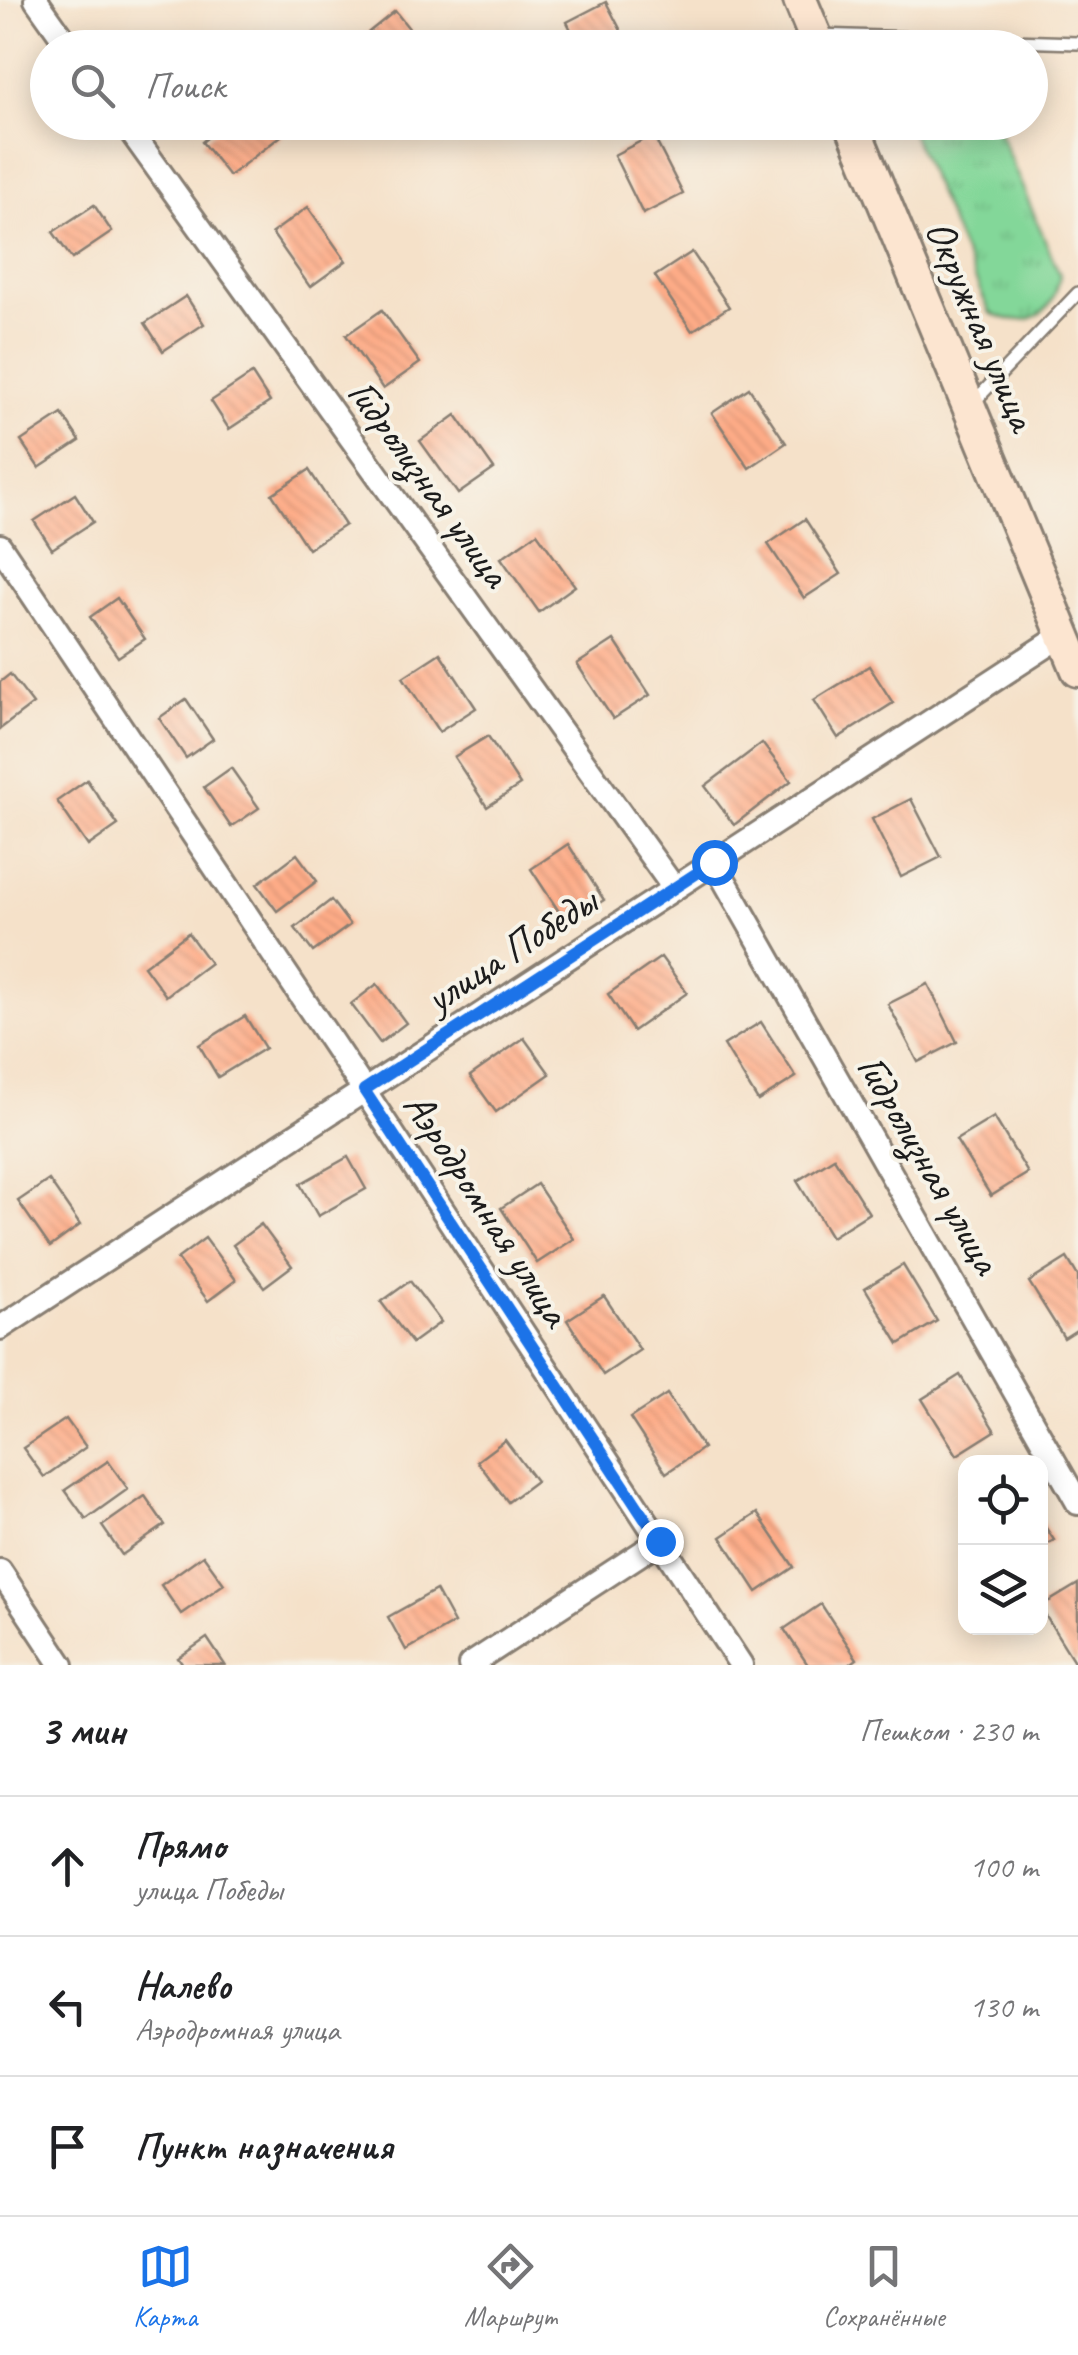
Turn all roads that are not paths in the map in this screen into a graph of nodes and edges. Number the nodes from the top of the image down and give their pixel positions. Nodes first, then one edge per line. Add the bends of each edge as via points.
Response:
1 (36, 0) edge
2 (800, 0) edge
3 (57, 30) edge
4 (812, 30) edge
5 (1048, 42) edge
6 (1078, 42) edge
7 (137, 140) edge
8 (858, 140) edge
9 (1078, 292) edge
10 (969, 407) junction
11 (0, 546) edge
12 (1063, 635) junction
13 (1078, 670) edge
14 (714, 862) junction
15 (674, 888) junction
16 (364, 1090) junction
17 (0, 1328) edge
18 (1078, 1503) edge
19 (660, 1541) junction
20 (0, 1571) edge
21 (62, 1665) edge
22 (470, 1665) edge
23 (741, 1665) edge

1 - 3 street
2 - 4 main road
5 - 6 lane
7 - 15 street, Гидролизная улица
8 - 10 main road, Окружная улица
9 - 10 lane
10 - 12 main road, Окружная улица
11 - 16 street, Аэродромная улица
12 - 13 main road, Окружная улица
12 - 14 street, улица Победы
14 - 15 street, улица Победы
14 - 18 street, Гидролизная улица
15 - 16 street, улица Победы
16 - 17 street, улица Победы
16 - 19 street, Аэродромная улица
19 - 22 street
19 - 23 street, Аэродромная улица
20 - 21 street

